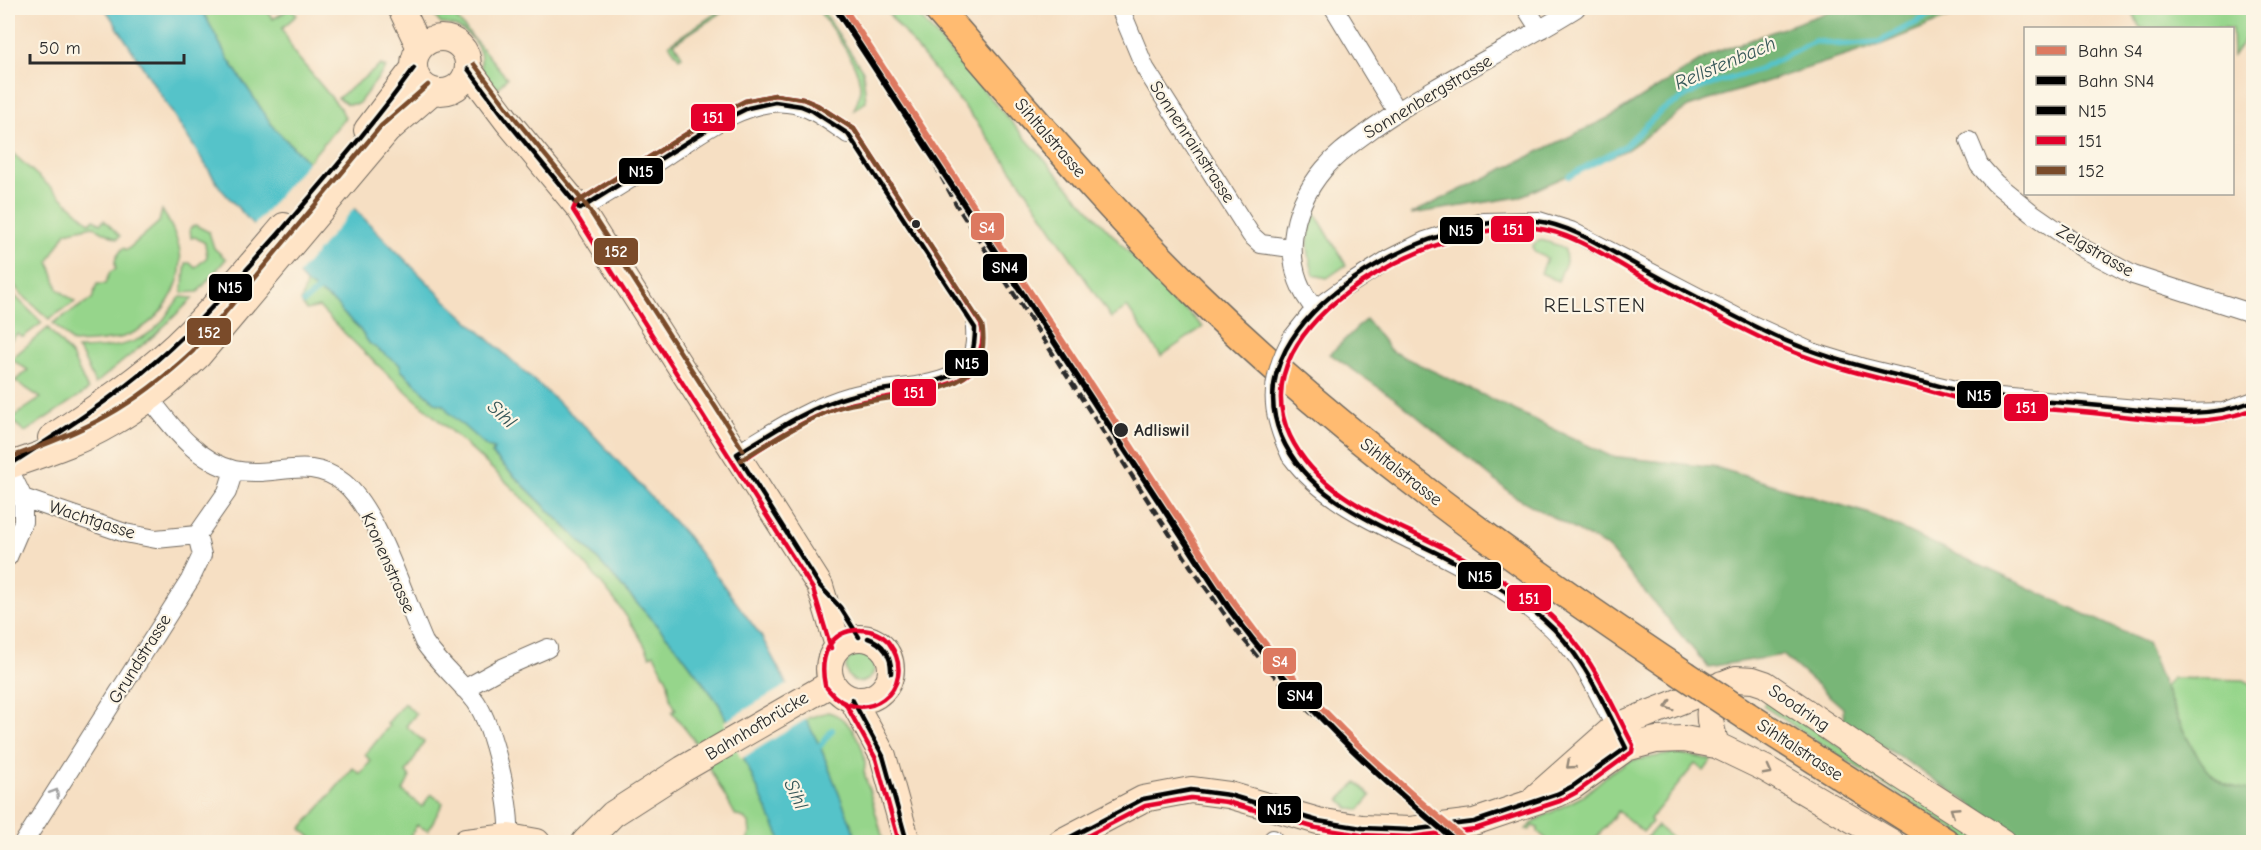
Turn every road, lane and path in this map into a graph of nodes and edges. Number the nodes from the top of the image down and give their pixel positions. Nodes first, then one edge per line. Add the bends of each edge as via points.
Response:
1 (401, 8) edge
2 (417, 8) edge
3 (937, 8) edge
4 (1120, 8) edge
5 (1334, 8) edge
6 (1526, 8) edge
7 (1576, 8) edge
8 (1540, 30) junction
9 (443, 38) junction
10 (417, 58) junction
11 (468, 69) junction
12 (442, 90) junction
13 (1397, 112) junction
14 (508, 122) junction
15 (848, 134) dead end
16 (1970, 141) dead end
17 (361, 149) junction
18 (580, 209) junction
19 (1291, 248) junction
20 (1315, 309) junction
21 (2253, 314) edge
22 (975, 328) dead end
23 (143, 389) junction
24 (2253, 401) edge
25 (737, 454) junction
26 (8, 467) edge
27 (234, 470) junction
28 (23, 498) junction
29 (197, 535) junction
30 (8, 557) edge
31 (849, 641) junction
32 (548, 648) dead end
33 (1722, 684) junction
34 (823, 687) junction
35 (464, 689) junction
36 (881, 692) junction
37 (852, 699) junction
38 (1621, 737) junction
39 (1716, 745) junction
40 (883, 756) junction
41 (509, 837) junction
42 (24, 843) edge
43 (466, 843) edge
44 (537, 843) edge
45 (585, 843) edge
46 (907, 843) edge
47 (1061, 843) edge
48 (1891, 843) edge
49 (1945, 843) edge
50 (2003, 843) edge

1 - 10 main road
2 - 9 main road
3 - 49 main road, Sihltalstrasse, bridge via 1089,182 1198,297 1328,414 1556,589
4 - 19 street, Sonnenrainstrasse via 1145,68 1251,235 1261,244
5 - 13 street
6 - 8 street
7 - 8 street, Sonnenbergstrasse
8 - 13 street, Sonnenbergstrasse
9 - 10 main road via 430,40
9 - 11 main road via 462,48
10 - 12 main road via 418,80
10 - 17 main road
11 - 12 main road via 462,81
11 - 14 main road
12 - 14 main road
12 - 17 main road
13 - 19 street, Sonnenbergstrasse via 1324,168 1304,196
14 - 18 main road
15 - 18 street via 801,106 761,104 716,124
16 - 21 street, Zelgstrasse via 1979,165 1995,183 2084,249 2133,275
17 - 23 main road via 259,269 198,356
18 - 25 main road
19 - 20 street, Sonnenbergstrasse via 1295,274
20 - 24 street via 1389,259 1425,241 1483,222 1539,221 1572,231 1812,352 1864,368 1976,395 2183,413 2224,412
20 - 38 street, bridge via 1292,338 1277,372 1276,417 1292,456 1314,483 1344,505 1450,560 1544,621 1577,656
22 - 25 street via 972,353 960,371 939,381 851,395 779,428
23 - 26 main road via 110,425
23 - 27 street, Kronenstrasse via 191,446
25 - 31 main road via 819,586 840,608
26 - 28 street
27 - 29 street via 227,492
27 - 35 street, Kronenstrasse via 309,467 330,473 347,485 368,514 424,642
28 - 29 street, Wachtgasse via 125,533 156,539
28 - 30 street via 23,522
42 -> 29 street, Grundstrasse via 190,580 202,555
31 - 34 main road via 831,655
31 - 36 main road via 876,642 889,657 890,680
32 - 35 street
33 -> 38 main road, Soodring
33 - 39 main road via 1709,710
50 -> 33 main road, Soodring via 1765,684 1736,679
34 - 37 main road
34 - 45 main road, Bahnhofbrücke via 613,814
35 - 41 street, Kronenstrasse via 476,702 495,748 510,824
36 - 37 main road via 867,699
36 - 40 main road
37 - 40 main road
38 - 39 main road
38 - 47 main road via 1569,765 1527,805 1474,822 1386,830 1340,826 1229,795 1191,790 1143,799
39 -> 48 main road via 1766,769
40 - 46 main road
41 - 43 main road
41 - 44 main road

